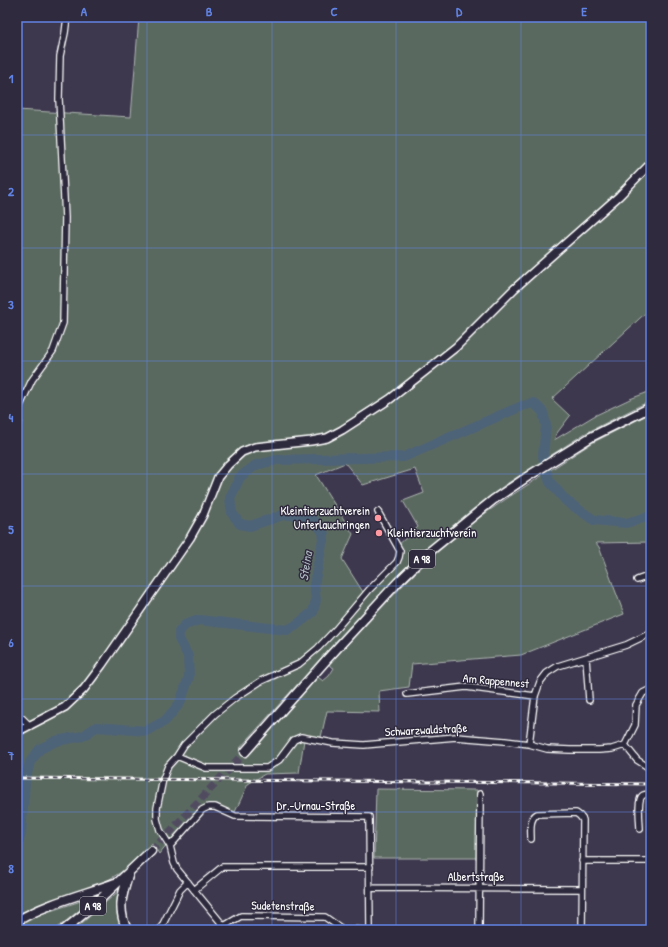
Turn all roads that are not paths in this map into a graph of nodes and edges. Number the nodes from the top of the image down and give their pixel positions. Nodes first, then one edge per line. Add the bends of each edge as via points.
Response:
1 (66, 17) edge
2 (651, 163) edge
3 (651, 407) edge
4 (17, 412) edge
5 (378, 512) dead end
6 (651, 575) edge
7 (637, 580) dead end
8 (651, 633) edge
9 (586, 658) junction
10 (651, 689) edge
11 (407, 694) dead end
12 (534, 696) junction
13 (589, 700) dead end
14 (17, 717) edge
15 (30, 726) junction
16 (17, 732) edge
17 (529, 744) junction
18 (625, 745) junction
19 (245, 752) tunnel mouth
20 (177, 756) junction
21 (651, 769) edge
22 (480, 794) dead end
23 (651, 794) edge
24 (640, 829) dead end
25 (531, 839) dead end
26 (170, 846) junction
27 (151, 852) tunnel mouth
28 (651, 860) edge
29 (582, 861) junction
30 (370, 867) junction
31 (129, 872) junction
32 (120, 881) junction
33 (188, 882) junction
34 (370, 888) junction
35 (479, 888) junction
36 (582, 889) junction
37 (194, 890) junction
38 (17, 921) edge
39 (225, 928) edge
40 (64, 930) edge
41 (127, 930) edge
42 (160, 930) edge
43 (365, 930) edge
44 (370, 930) edge
45 (479, 930) edge
46 (582, 930) edge

1 - 4 street via 60,56 59,99 65,218 64,322 53,351 32,380
2 - 15 main road via 619,196 514,290 456,347 390,399 327,438 255,447 242,452 218,478 203,515 190,538 84,689 65,707
3 - 19 highway, A 98 via 591,437 530,475 493,500 429,552 328,658
5 - 20 street via 400,551 397,562 318,648 299,664 261,681 235,698 184,745
6 - 7 street
8 - 9 street via 626,645
9 - 12 street via 558,666 546,673
9 - 13 street
10 - 18 street via 644,693 636,705 635,725
11 - 12 street, Am Rappennest via 466,687
12 - 17 street
14 - 15 street via 22,718
15 - 16 main road
17 - 18 street, Schwarzwaldstraße via 548,749 570,750 612,749
17 - 20 street, Schwarzwaldstraße via 456,737 364,745 301,737 294,740 278,760 267,768 206,768
18 - 21 street via 637,760
20 - 26 street via 168,766 157,808 160,830
22 - 35 street
23 - 24 street via 642,795 639,800
25 - 29 street via 531,819 537,814 576,813 583,820
26 - 30 street, Dr.-Urnau-Straße via 202,810 208,807 215,807 235,816 370,817
26 - 33 street via 174,863
27 - 31 highway, A 98
28 - 29 street
29 - 36 street
30 - 34 street, Dr.-Urnau-Straße
30 - 37 street via 222,867
31 - 32 highway, A 98
31 - 41 highway via 121,902
32 - 38 highway via 45,907
32 - 40 highway, A 98
33 - 37 street
33 - 42 street via 180,890
34 - 35 street, Albertstraße
34 - 44 street, Dr.-Urnau-Straße
35 - 36 street, Albertstraße
35 - 45 street
36 - 46 street
37 - 39 street
39 - 43 street, Sudetenstraße via 241,916 325,917 342,929

